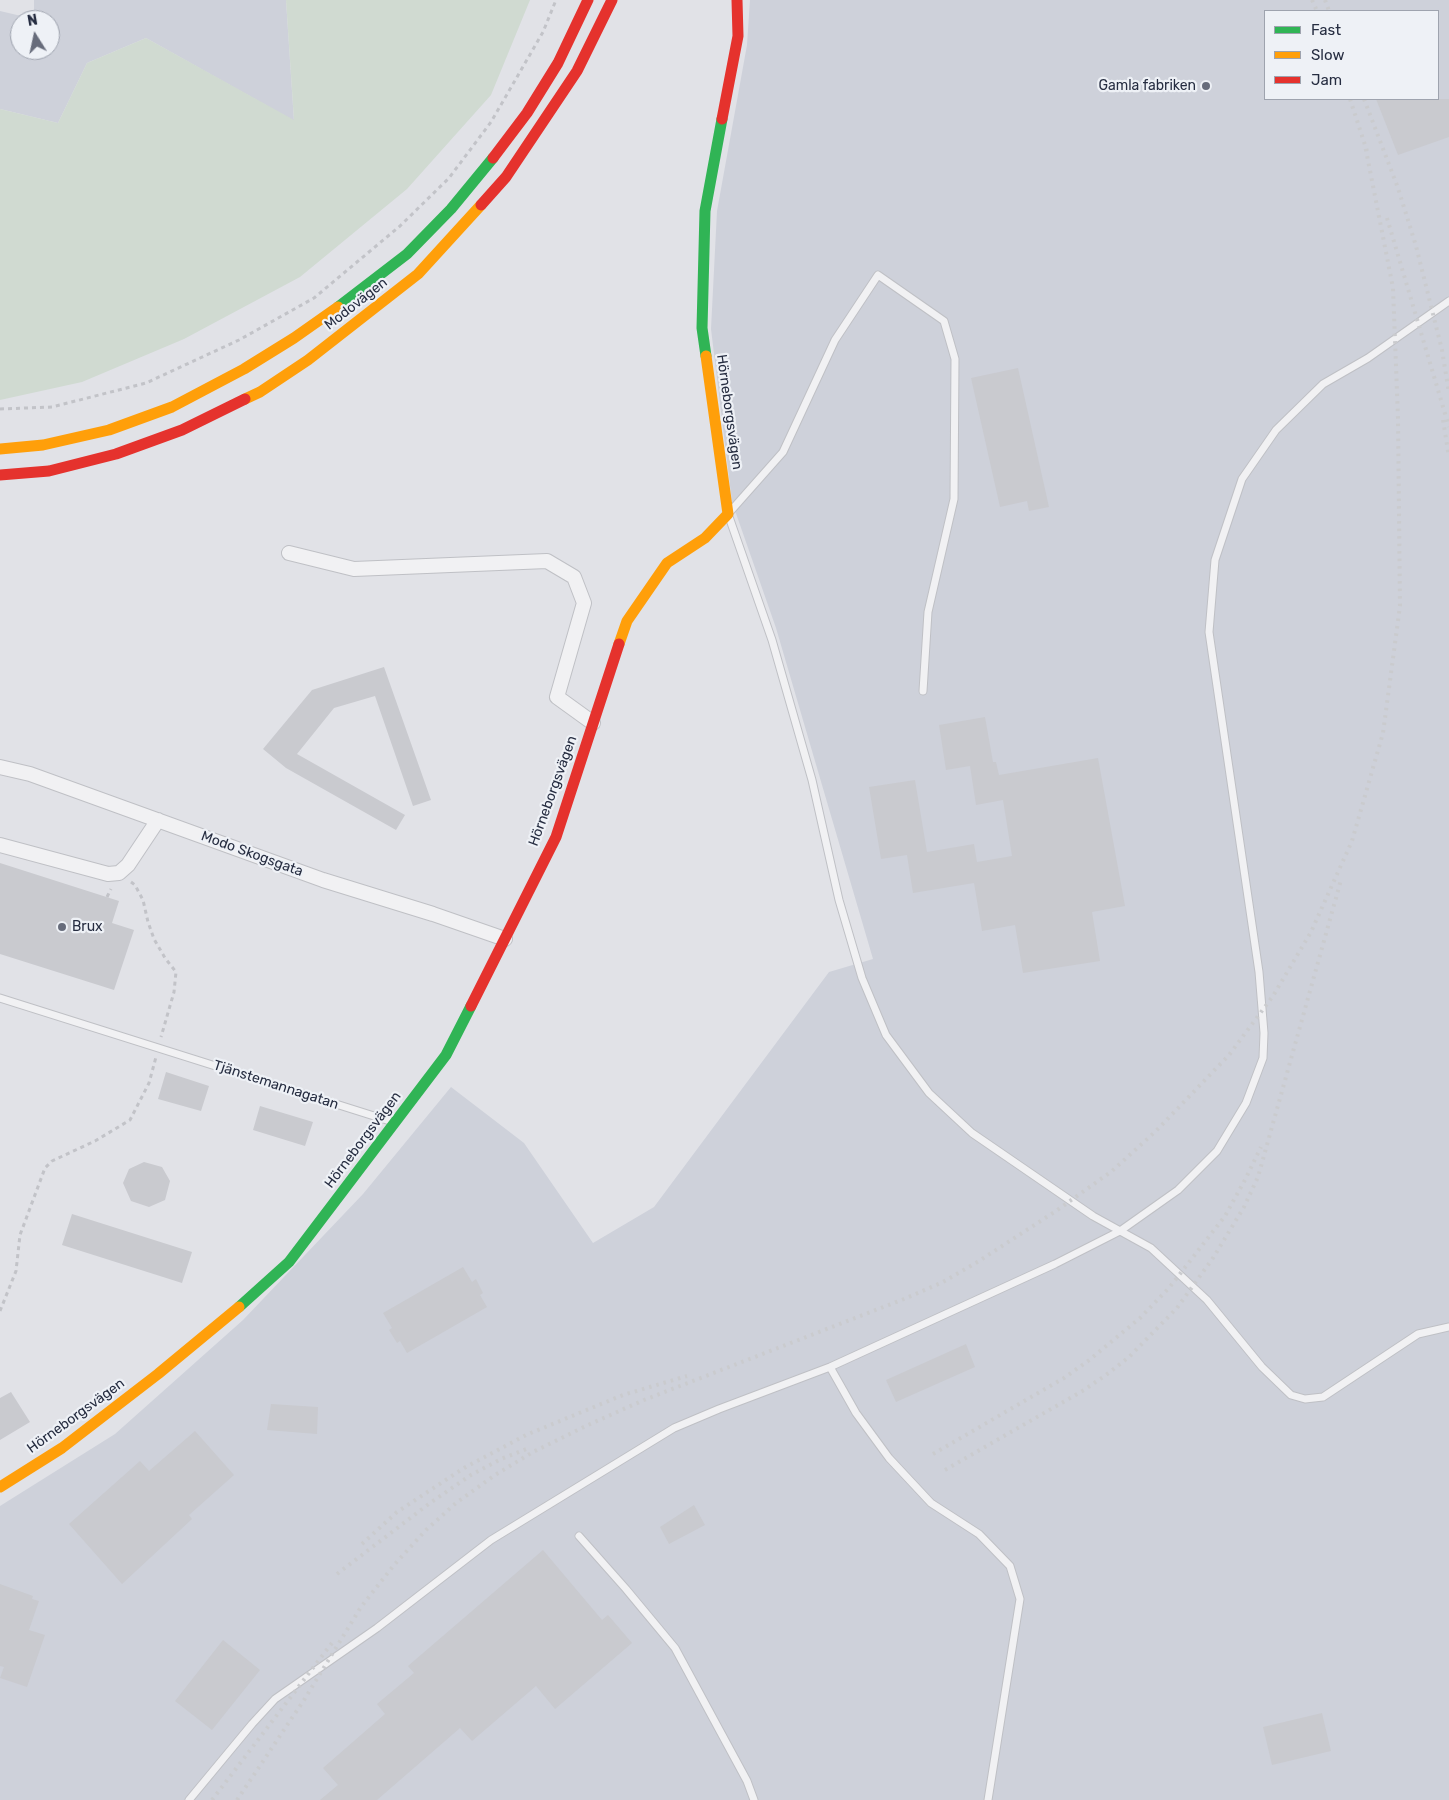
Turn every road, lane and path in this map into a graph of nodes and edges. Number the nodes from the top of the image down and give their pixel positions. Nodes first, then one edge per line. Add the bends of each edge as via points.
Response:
1 (556, 0) edge
2 (588, 0) edge
3 (612, 0) edge
4 (737, 0) edge
5 (1449, 302) edge
6 (0, 409) edge
7 (0, 449) edge
8 (0, 475) edge
9 (728, 514) junction
10 (289, 553) dead end
11 (923, 691) dead end
12 (593, 723) junction
13 (0, 767) edge
14 (158, 820) junction
15 (0, 845) edge
16 (118, 873) junction
17 (107, 897) dead end
18 (505, 939) junction
19 (0, 998) edge
20 (158, 1048) junction
21 (395, 1123) junction
22 (1120, 1231) junction
23 (0, 1310) edge
24 (1449, 1327) edge
25 (830, 1368) junction
26 (0, 1486) edge
27 (579, 1536) dead end
28 (189, 1800) edge
29 (754, 1800) edge
30 (988, 1800) edge

1 - 6 path via 543,32 491,122 448,178 400,226 314,298 239,340 146,383 52,407
2 - 7 street, Modovägen via 558,63 527,113 490,162 452,209 407,254 358,292 244,369 172,407 109,430 43,445
3 - 8 street, Modovägen via 577,71 506,178 418,274 308,360 260,392 182,430 116,454 49,471
4 - 9 street, Hörneborgsvägen via 738,36 705,211 702,328
5 - 22 lane via 1368,358 1323,384 1276,430 1242,479 1215,560 1209,632 1260,972 1263,1058 1246,1103 1217,1151 1178,1190
9 - 11 lane via 783,452 835,340 878,275 944,321 955,359 954,499 928,612
9 - 12 street, Hörneborgsvägen via 704,538 667,563 627,621
9 - 22 lane via 774,650 812,780 862,978 886,1035 929,1093 972,1133 1070,1201
10 - 12 street via 354,569 547,561 574,577 584,603 557,697
12 - 18 street, Hörneborgsvägen via 556,838
13 - 14 street, Modo Skogsgata via 30,774
14 - 16 street via 128,865
14 - 18 street, Modo Skogsgata via 323,880
15 - 16 street via 108,874
16 - 17 path
16 - 20 path via 135,885 143,900 154,939 176,972 174,992
18 - 21 street, Hörneborgsvägen via 446,1055
19 - 20 lane, Tjänstemannagatan
20 - 21 lane, Tjänstemannagatan
20 - 23 path via 149,1083 130,1120 52,1161 45,1168 20,1236 16,1271
21 - 26 street, Hörneborgsvägen via 289,1262 158,1374 62,1448
22 - 24 lane via 1151,1248 1207,1300 1262,1367 1291,1395 1305,1399 1323,1396 1418,1334
22 - 25 lane
25 - 28 lane via 674,1428 491,1540 378,1628 275,1699
25 - 30 lane via 856,1413 889,1458 931,1503 979,1534 1010,1566 1020,1599
27 - 29 lane via 675,1648 747,1781

